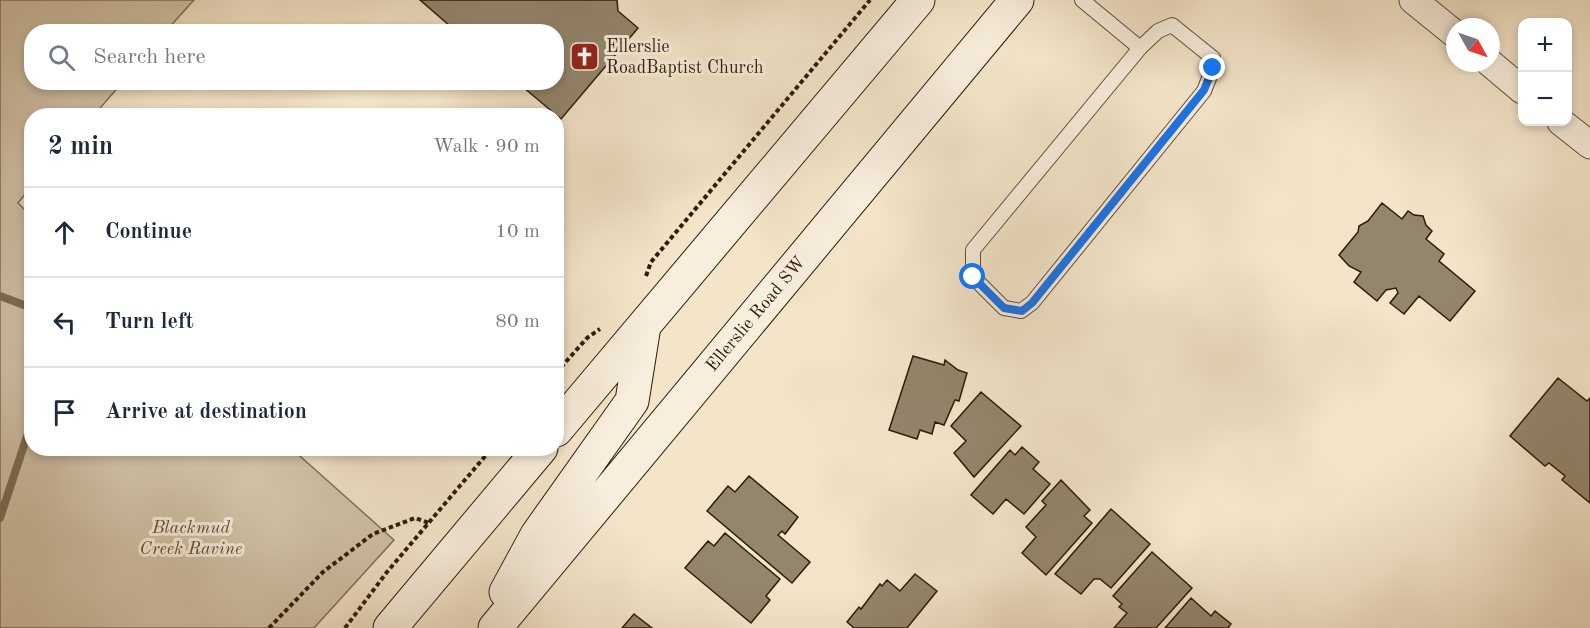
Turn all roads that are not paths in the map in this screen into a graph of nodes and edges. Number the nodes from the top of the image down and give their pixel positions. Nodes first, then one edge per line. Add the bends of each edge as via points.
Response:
1 (918, 0) edge
2 (1017, 0) edge
3 (1082, 0) edge
4 (1413, 0) edge
5 (1446, 27) edge
6 (1140, 48) junction
7 (1500, 71) edge
8 (1518, 87) edge
9 (1566, 126) edge
10 (1590, 145) edge
11 (644, 326) junction
12 (564, 421) edge
13 (534, 456) edge
14 (390, 628) edge
15 (486, 628) edge
16 (495, 628) edge

1 - 11 main road
2 - 16 main road, Ellerslie Road SW
3 - 6 lane
4 - 5 street
6 - 6 lane via 973,250 973,277 1004,308 1022,311 1032,303 1204,90 1213,58 1172,26 1158,31
7 - 8 street
9 - 10 street
11 - 12 main road
11 - 15 main road via 632,400 537,535
13 - 14 main road

